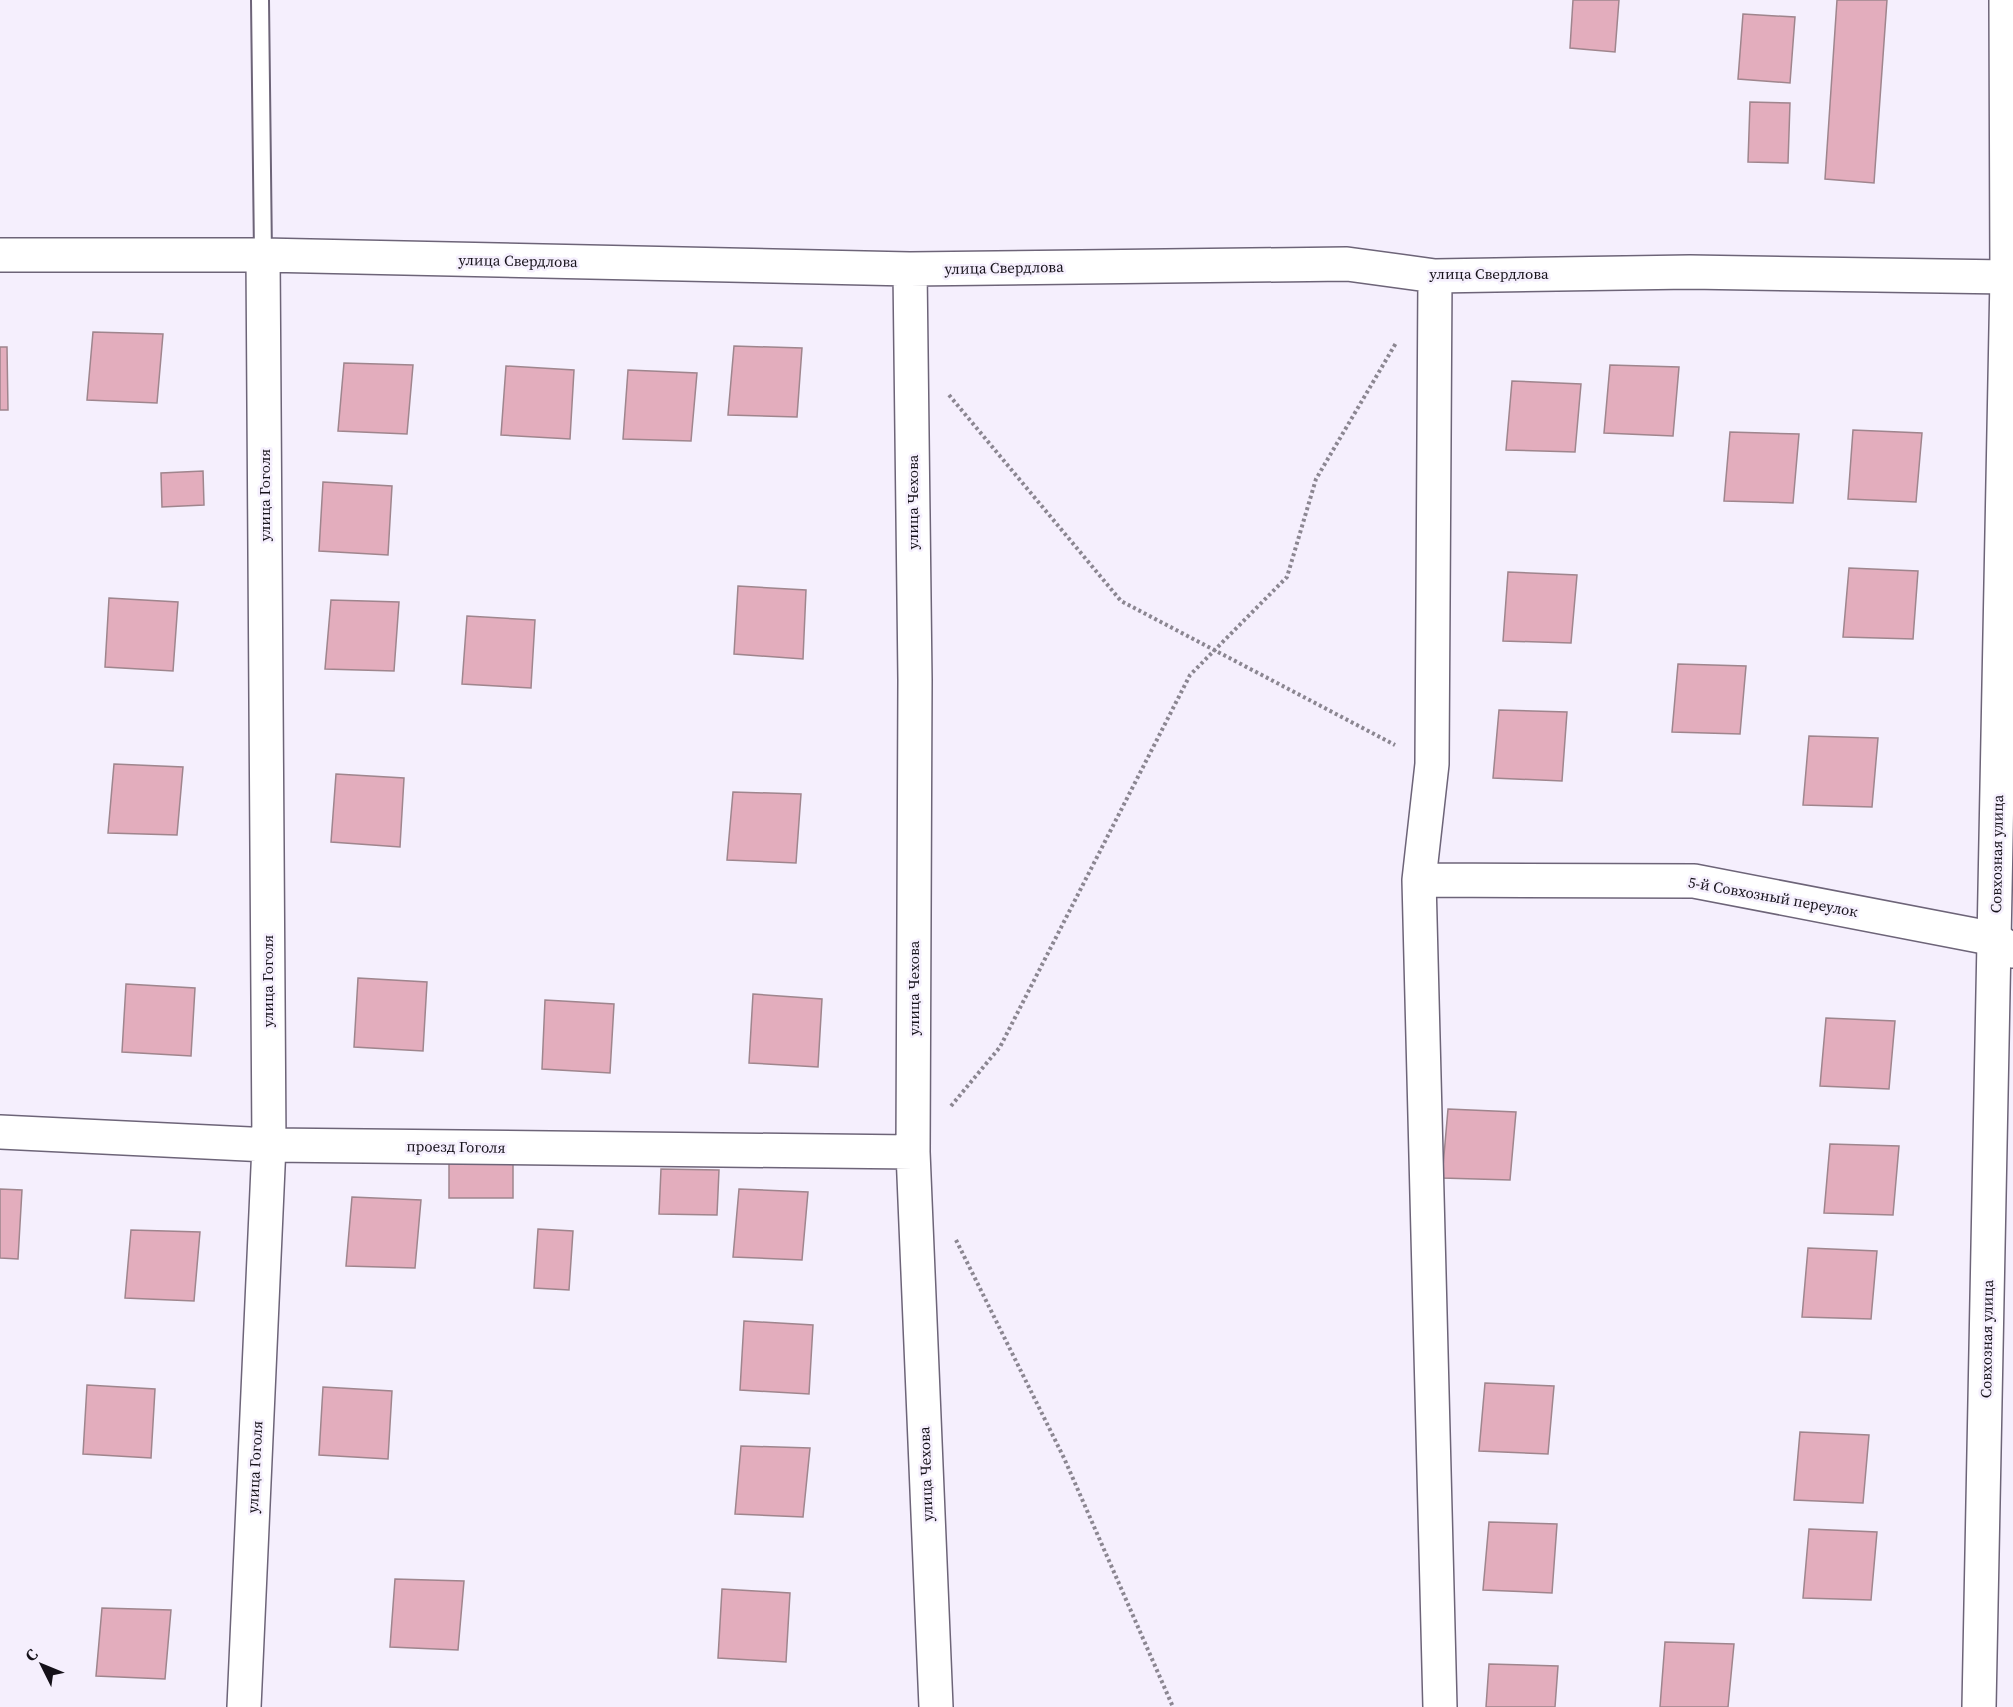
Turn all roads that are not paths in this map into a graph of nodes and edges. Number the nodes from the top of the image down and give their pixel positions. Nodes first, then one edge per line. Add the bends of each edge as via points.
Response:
1 (260, 0) edge
2 (2006, 0) edge
3 (0, 255) edge
4 (263, 255) junction
5 (910, 269) junction
6 (2009, 271) edge
7 (1436, 276) junction
8 (1419, 880) junction
9 (2004, 945) edge
10 (0, 1132) edge
11 (269, 1145) junction
12 (913, 1152) junction
13 (244, 1707) edge
14 (936, 1707) edge
15 (1440, 1707) edge
16 (1979, 1707) edge

1 - 4 lane
2 - 6 street, Совхозная улица
3 - 4 street, улица Свердлова
4 - 5 street, улица Свердлова
4 - 11 street, улица Гоголя
5 - 7 street, улица Свердлова via 1347,264
5 - 12 street, улица Чехова via 915,668
6 - 7 street, улица Свердлова
6 - 9 street, Совхозная улица
7 - 8 street via 1432,765
8 - 9 street, 5-й Совхозный переулок via 1694,881
8 - 15 street
9 - 16 street, Совхозная улица
10 - 11 street, проезд Гоголя
11 - 12 street, проезд Гоголя
11 - 13 street, улица Гоголя
12 - 14 street, улица Чехова

